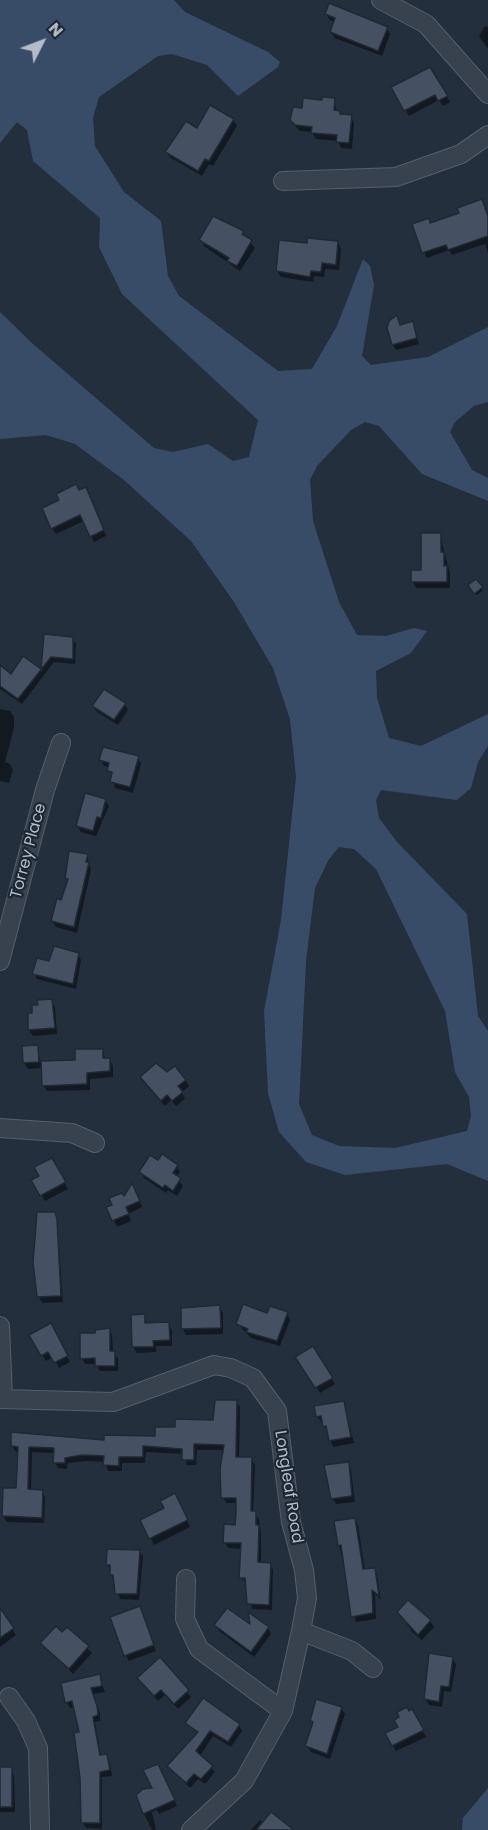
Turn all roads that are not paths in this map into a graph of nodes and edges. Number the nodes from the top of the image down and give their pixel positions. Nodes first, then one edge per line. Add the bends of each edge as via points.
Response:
1 (381, 0) edge
2 (488, 94) edge
3 (488, 135) edge
4 (283, 180) dead end
5 (61, 742) dead end
6 (0, 961) edge
7 (0, 1128) edge
8 (95, 1143) dead end
9 (0, 1326) edge
10 (1, 1399) edge
11 (186, 1578) dead end
12 (301, 1631) junction
13 (373, 1668) dead end
14 (9, 1697) dead end
15 (283, 1711) junction
16 (40, 1830) edge
17 (191, 1830) edge

1 - 2 street via 426,24
3 - 4 street via 462,154 396,177
5 - 6 street, Torrey Place
7 - 8 street via 72,1133
9 - 10 street
10 - 12 street, Longleaf Road via 113,1402 214,1365 253,1378 277,1412 289,1513 304,1570 307,1598
11 - 15 street via 185,1619 199,1649
12 - 13 street via 352,1651
12 - 15 street, Longleaf Road
14 - 16 street via 38,1748
15 - 17 street, Longleaf Road via 244,1781

